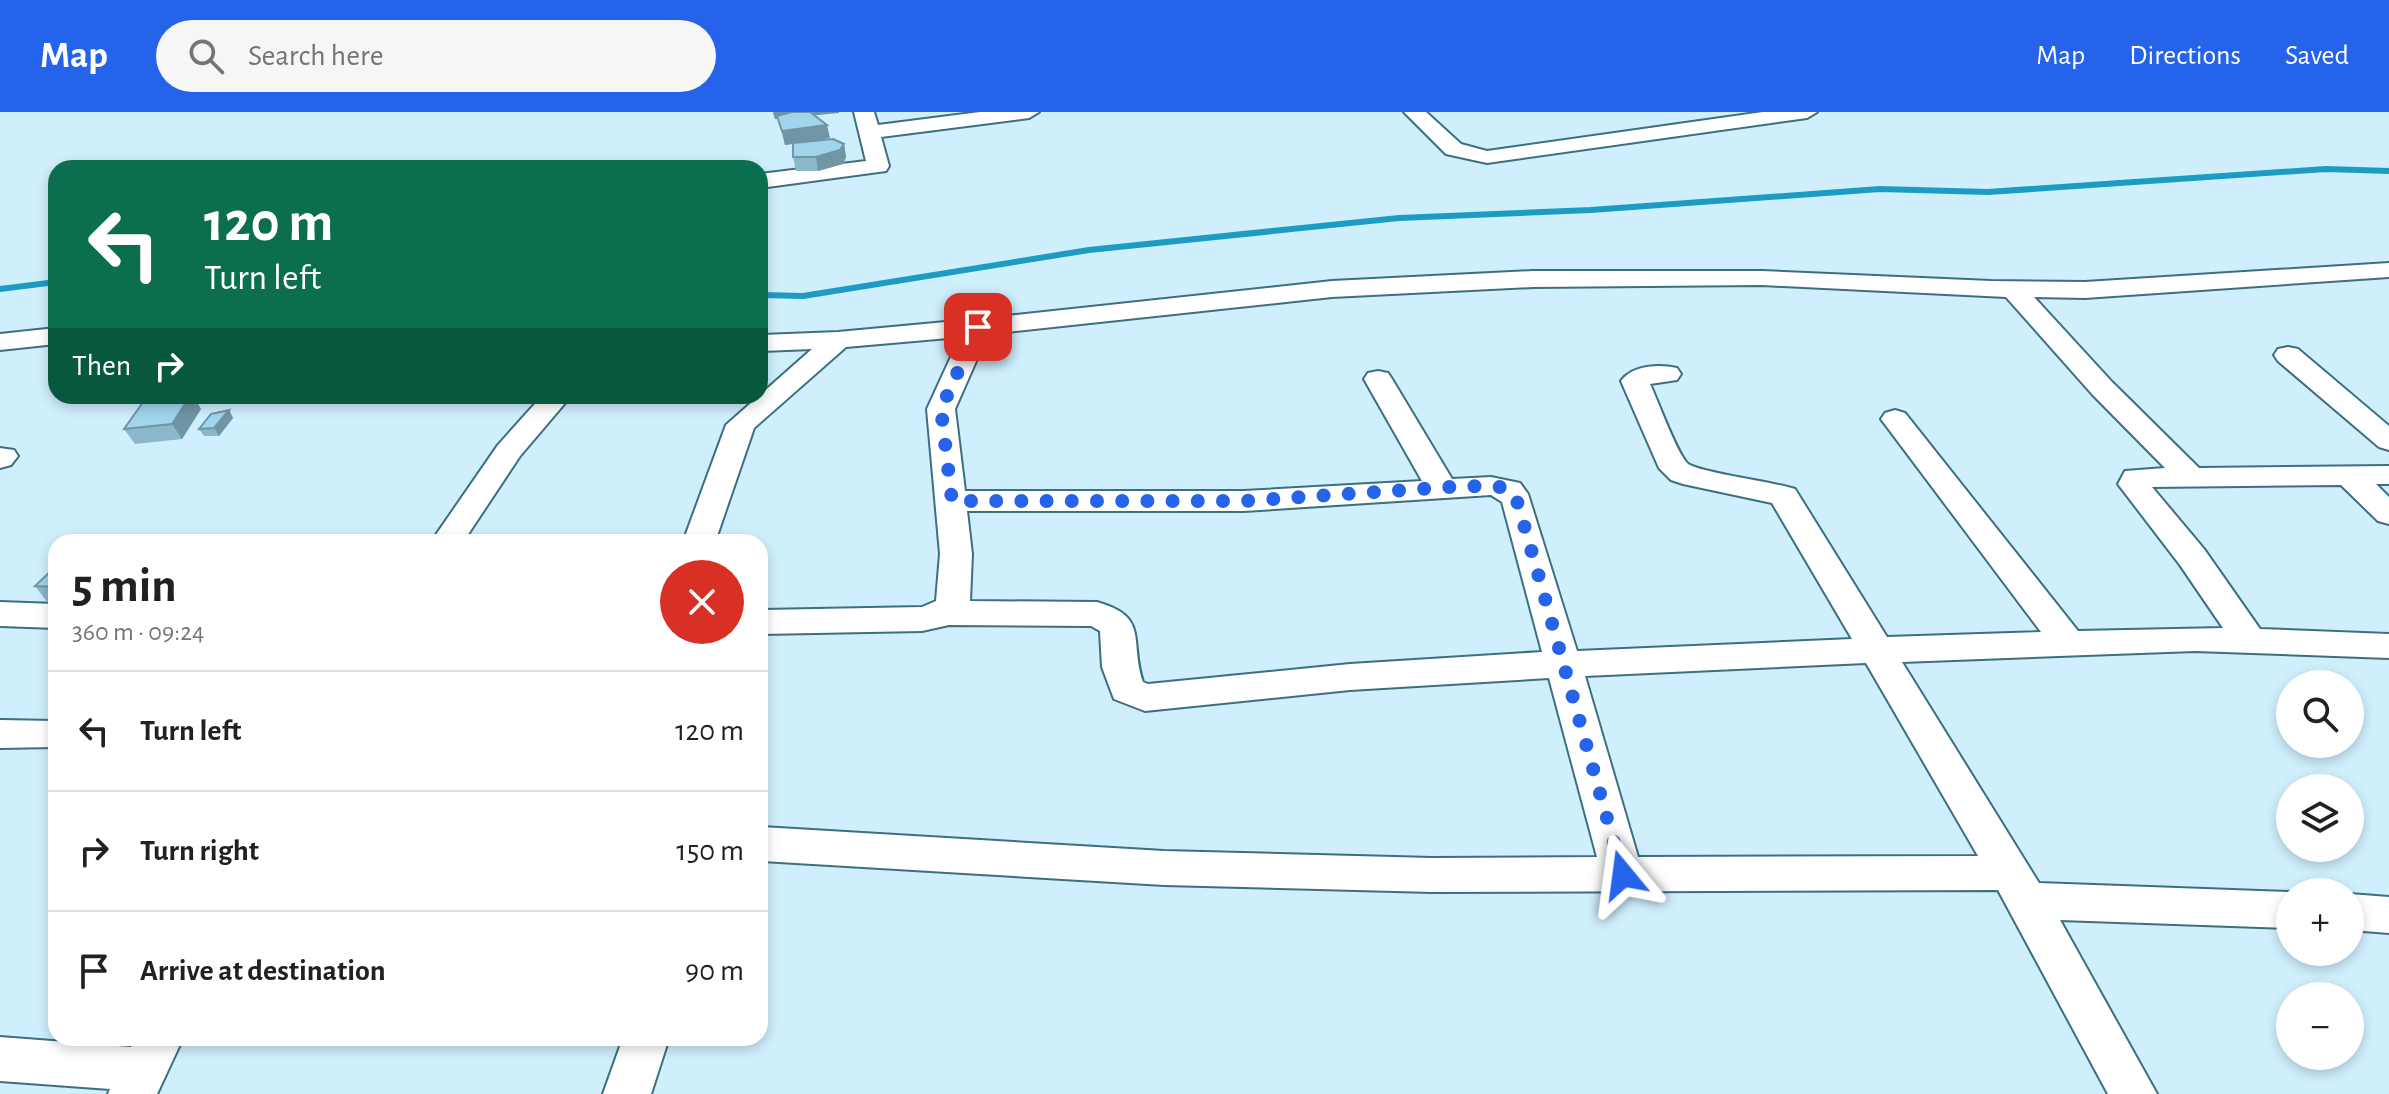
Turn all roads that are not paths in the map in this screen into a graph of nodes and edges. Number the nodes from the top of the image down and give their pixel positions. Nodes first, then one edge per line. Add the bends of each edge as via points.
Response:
1 (1029, 112) edge
2 (1414, 112) edge
3 (1807, 112) edge
4 (1628, 120) dead end
5 (867, 122) edge
6 (1650, 135) junction
7 (768, 180) edge
8 (2389, 270) edge
9 (2013, 289) junction
10 (978, 327) junction
11 (48, 337) edge
12 (838, 340) junction
13 (0, 342) edge
14 (768, 343) edge
15 (2288, 355) dead end
16 (1667, 374) dead end
17 (1378, 379) dead end
18 (768, 401) edge
19 (550, 404) edge
20 (765, 404) edge
21 (1895, 419) dead end
22 (2389, 441) edge
23 (2348, 475) junction
24 (2389, 475) edge
25 (2191, 477) junction
26 (1442, 488) junction
27 (952, 501) junction
28 (2389, 514) edge
29 (452, 534) edge
30 (702, 534) edge
31 (946, 613) junction
32 (0, 614) edge
33 (48, 616) edge
34 (768, 622) edge
35 (2251, 642) junction
36 (2069, 644) junction
37 (2389, 646) edge
38 (1875, 650) junction
39 (1563, 664) junction
40 (0, 734) edge
41 (48, 734) edge
42 (768, 844) edge
43 (1623, 875) junction
44 (2019, 887) junction
45 (2276, 909) edge
46 (2364, 913) edge
47 (2389, 915) edge
48 (643, 1046) edge
49 (0, 1059) edge
50 (146, 1067) edge
51 (627, 1094) edge
52 (2133, 1094) edge

1 - 5 street
2 - 6 street via 1454,149 1487,157
3 - 6 street
4 - 6 street
5 - 7 street via 878,166
8 - 9 street via 2085,290
9 - 10 street via 1762,278 1533,279 1332,289
9 - 25 street
10 - 12 street
10 - 27 street via 941,409
11 - 13 street
12 - 14 street
12 - 18 street
15 - 22 street
16 - 38 street via 1635,381 1674,468 1682,477 1749,485 1784,496
17 - 26 street
19 - 29 street via 509,451
20 - 30 street via 741,425
21 - 36 street
23 - 24 street
23 - 25 street
23 - 28 street
25 - 35 street via 2136,478 2133,484
26 - 27 street via 1244,501
26 - 39 street via 1491,486 1509,490 1517,501
27 - 31 street via 955,600
31 - 34 street via 922,619
31 - 39 street via 1097,614 1117,625 1122,682 1145,698 1350,677
32 - 33 street
35 - 36 street
35 - 37 street
36 - 38 street
38 - 39 street
38 - 44 street
39 - 43 street
40 - 41 street
42 - 43 street via 1164,868
43 - 44 street
44 - 45 street
44 - 52 street
46 - 47 street
48 - 51 street
49 - 50 street

